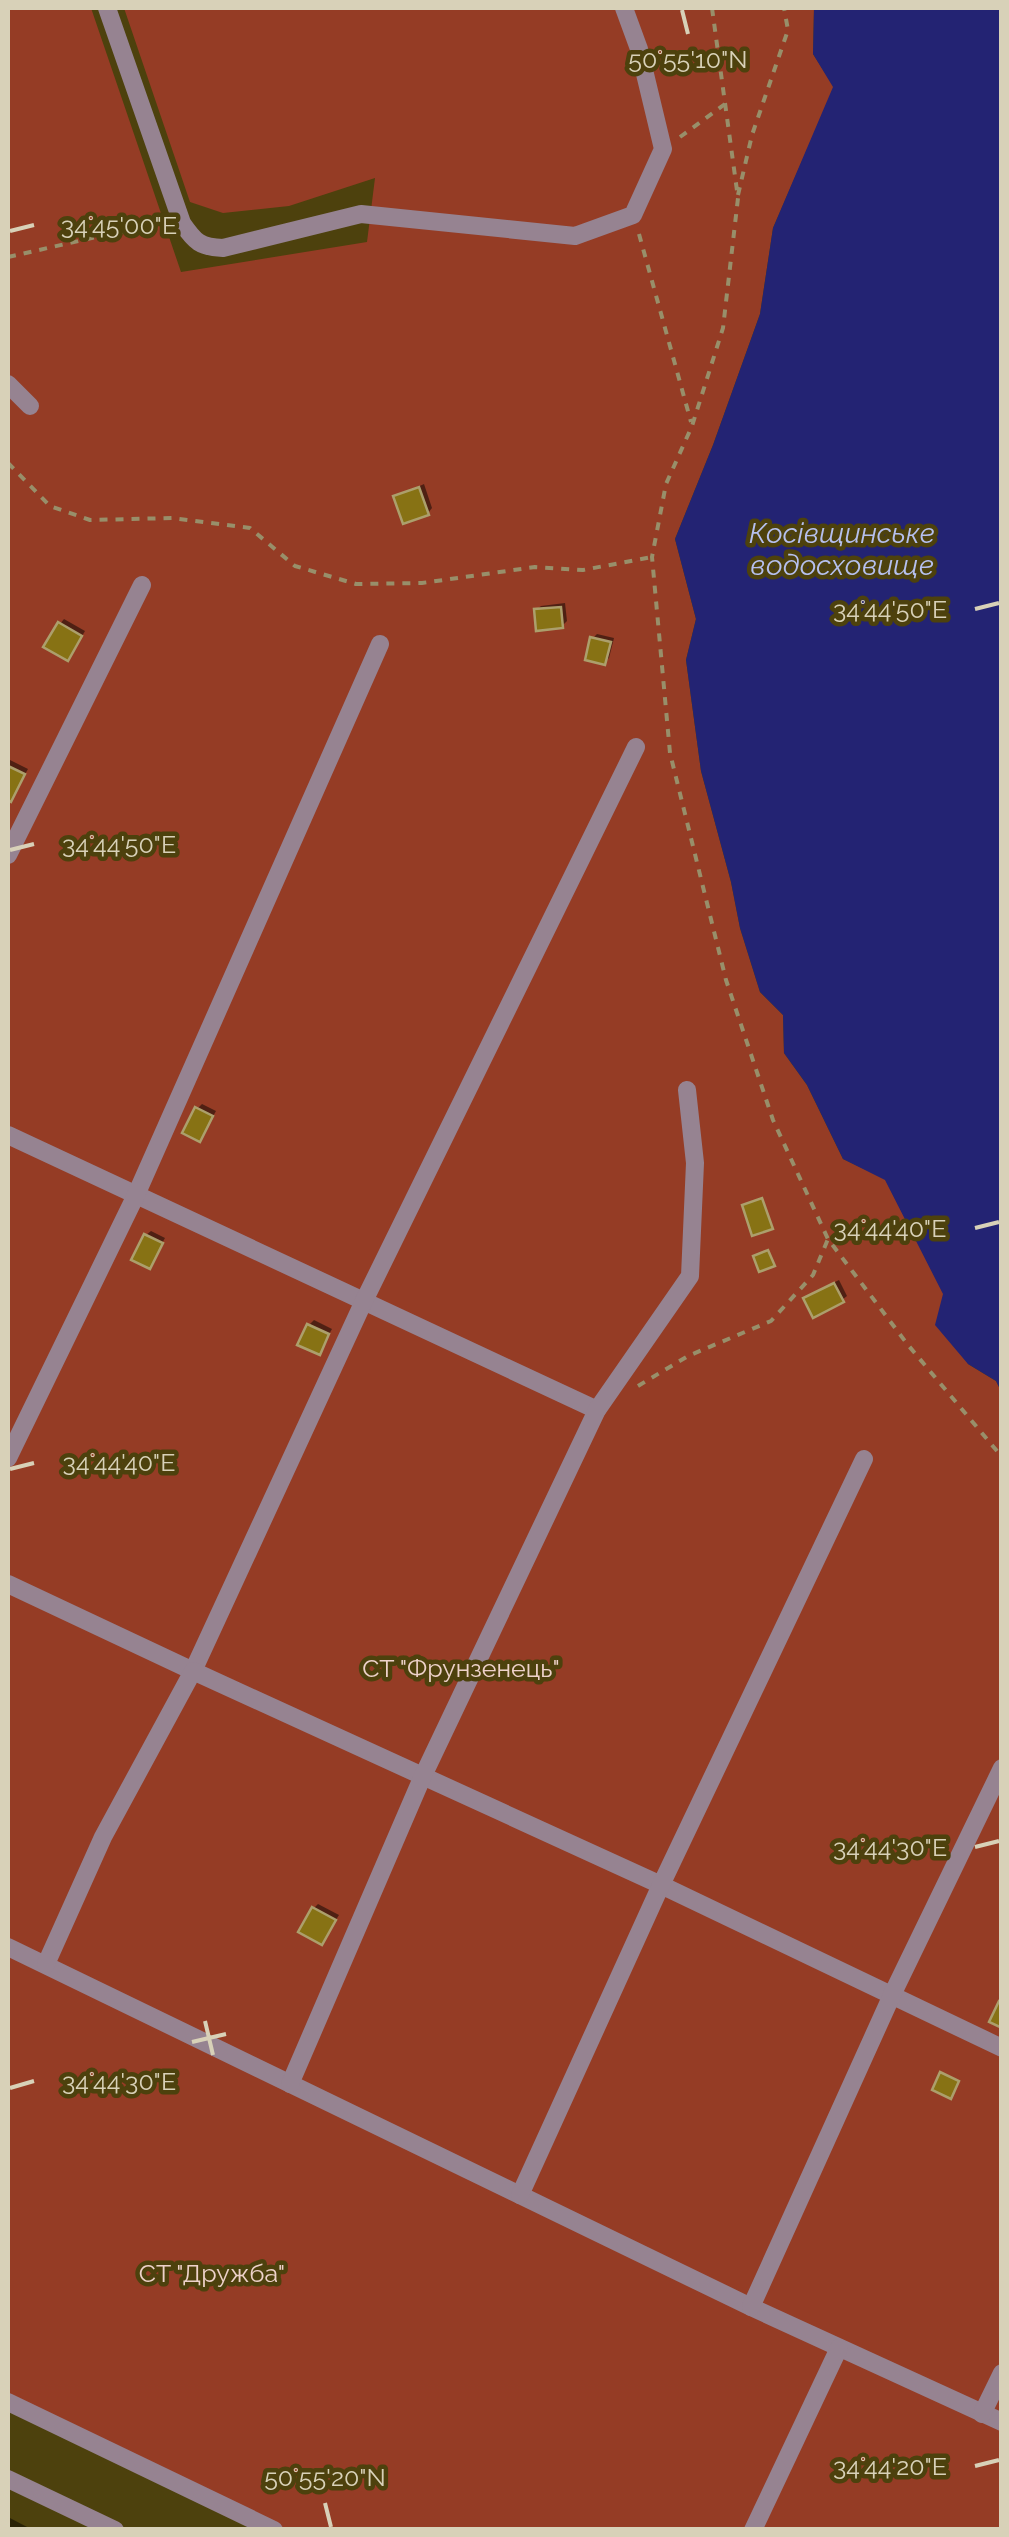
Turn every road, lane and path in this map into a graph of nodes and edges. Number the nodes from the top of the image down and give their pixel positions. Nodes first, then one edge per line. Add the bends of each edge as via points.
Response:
1 (107, 8) edge
2 (624, 8) edge
3 (712, 8) edge
4 (784, 8) edge
5 (725, 104) junction
6 (663, 149) junction
7 (738, 198) junction
8 (633, 215) junction
9 (182, 224) junction
10 (8, 257) edge
11 (8, 384) edge
12 (30, 406) dead end
13 (692, 426) junction
14 (8, 463) edge
15 (652, 557) junction
16 (142, 585) dead end
17 (380, 644) dead end
18 (636, 747) dead end
19 (8, 855) edge
20 (687, 1090) dead end
21 (8, 1135) edge
22 (136, 1195) junction
23 (828, 1239) junction
24 (363, 1303) junction
25 (628, 1392) dead end
26 (597, 1410) junction
27 (1002, 1457) edge
28 (8, 1458) edge
29 (864, 1459) dead end
30 (8, 1584) edge
31 (193, 1671) junction
32 (1002, 1768) edge
33 (422, 1778) junction
34 (660, 1885) junction
35 (8, 1947) edge
36 (46, 1964) junction
37 (892, 1995) junction
38 (1002, 2048) edge
39 (290, 2084) junction
40 (520, 2196) junction
41 (752, 2307) junction
42 (839, 2348) junction
43 (1002, 2373) edge
44 (8, 2402) edge
45 (982, 2414) junction
46 (1002, 2422) edge
47 (8, 2479) edge
48 (115, 2530) edge
49 (274, 2530) edge
50 (753, 2530) edge

1 - 9 street
2 - 6 street
3 - 5 path
4 - 7 path via 788,30
5 - 6 path
5 - 7 path
6 - 8 street
7 - 13 path via 723,328
8 - 9 street via 575,236 361,214 223,248 203,247
8 - 13 path
9 - 10 path
11 - 12 street
13 - 15 path via 666,484
14 - 15 path via 50,506 90,520 172,518 250,528 295,566 356,584 422,583 534,567 583,570
15 - 23 path via 670,752 726,980 772,1120
16 - 19 street
17 - 22 street
18 - 24 street
20 - 26 street via 695,1163 690,1276
21 - 22 street
22 - 24 street
22 - 28 street
23 - 25 path via 814,1276 771,1322 688,1356
23 - 27 path
24 - 26 street
24 - 31 street
26 - 33 street
29 - 34 street
30 - 31 street
31 - 33 street
31 - 36 street via 102,1837
32 - 37 street
33 - 34 street
33 - 39 street
34 - 37 street
34 - 40 street
35 - 36 street
36 - 39 street
37 - 38 street
37 - 41 street
39 - 40 street
40 - 41 street
41 - 42 street
42 - 45 street
42 - 50 street
43 - 45 street
44 - 49 street
45 - 46 street
47 - 48 street

